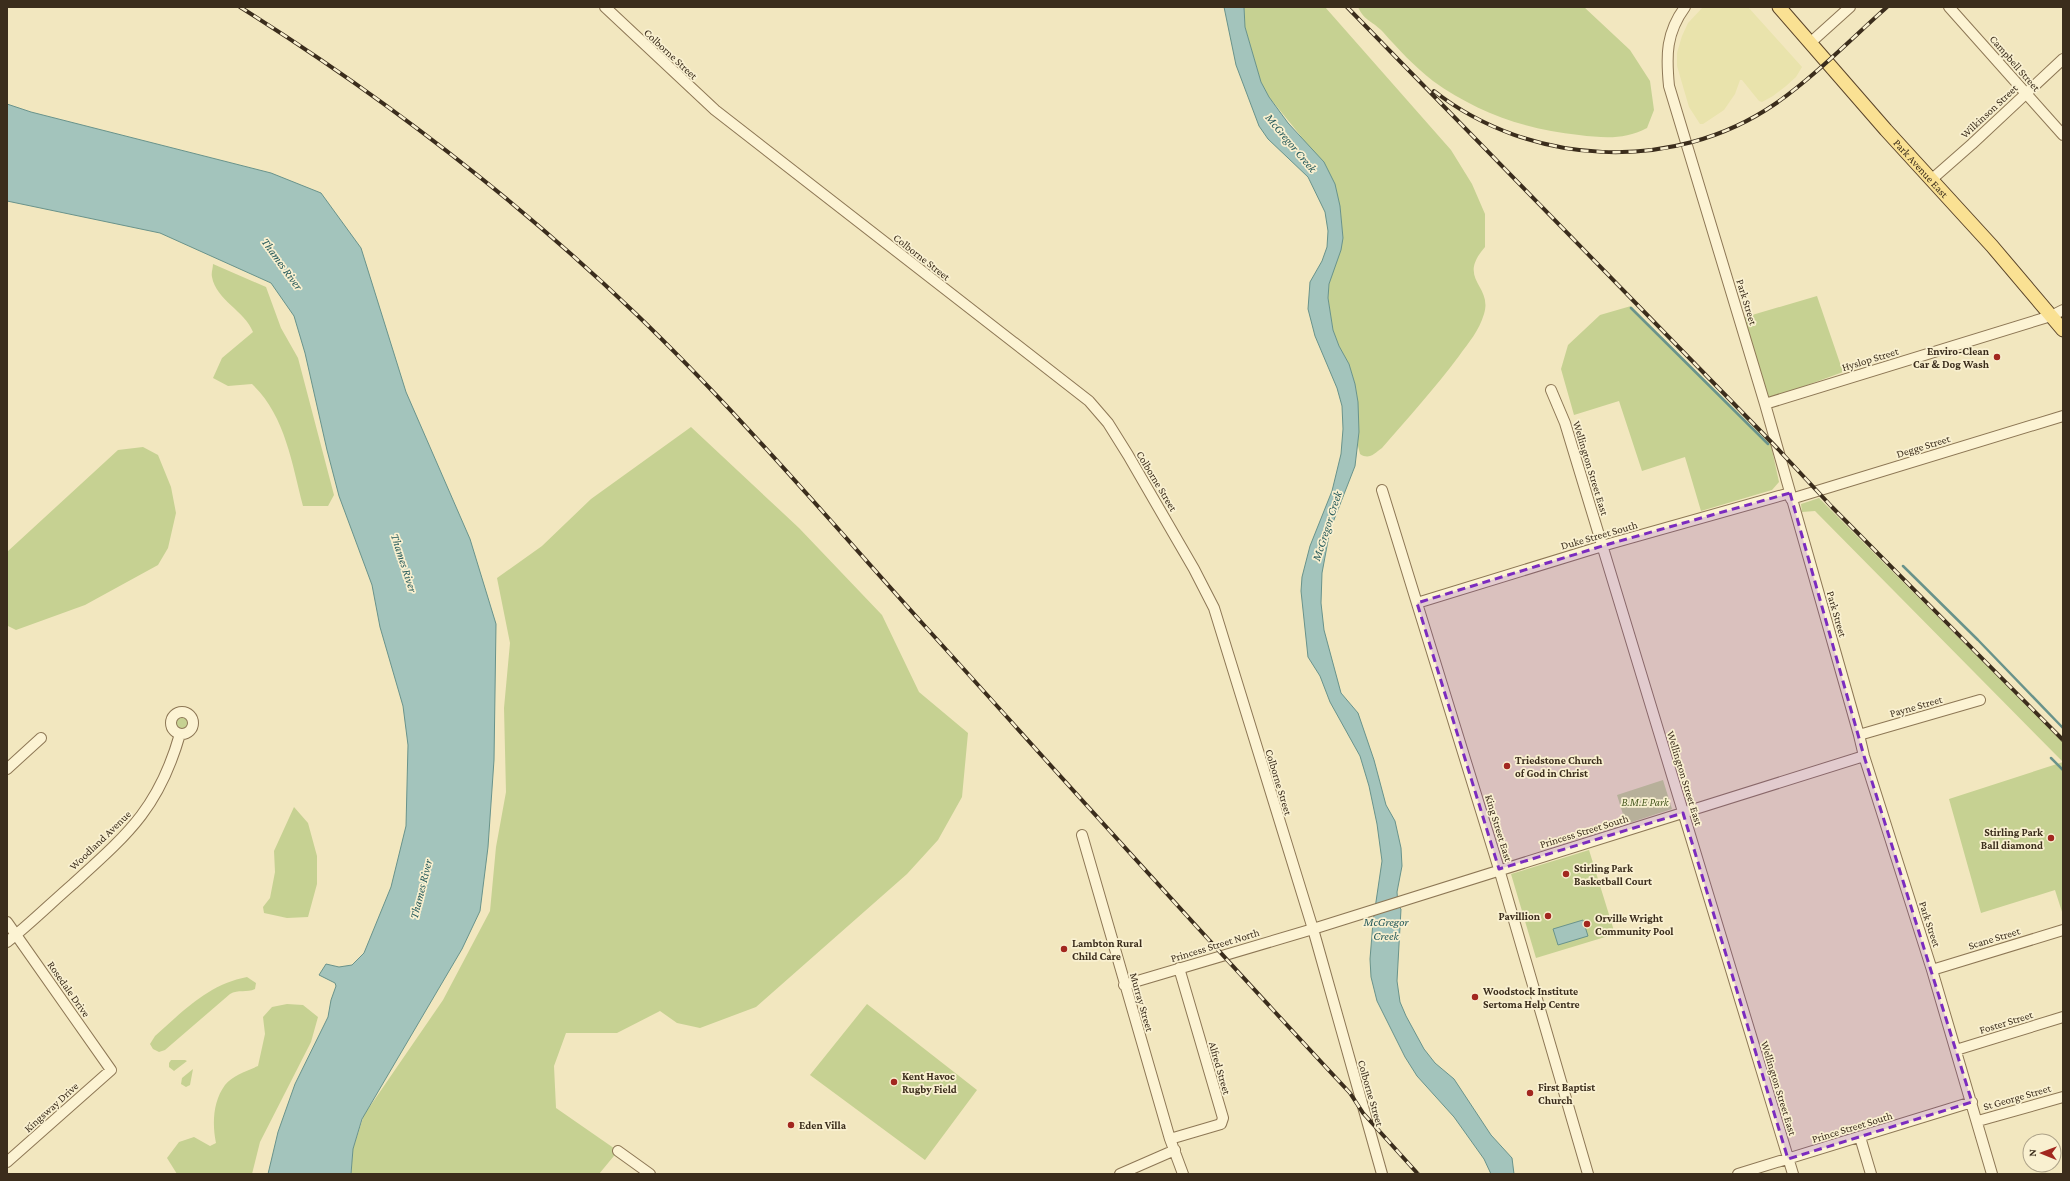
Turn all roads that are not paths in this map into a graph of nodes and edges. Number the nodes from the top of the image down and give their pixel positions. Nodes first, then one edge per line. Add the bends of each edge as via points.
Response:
1 (606, 7) edge
2 (1685, 7) edge
3 (1779, 7) edge
4 (1850, 7) edge
5 (1949, 7) edge
6 (1810, 42) junction
7 (2063, 59) edge
8 (2025, 93) junction
9 (2063, 135) edge
10 (1931, 180) junction
11 (2063, 310) edge
12 (2050, 316) junction
13 (2063, 330) edge
14 (1551, 390) dead end
15 (1765, 404) junction
16 (2063, 416) edge
17 (1382, 490) dead end
18 (1790, 496) junction
19 (1603, 546) junction
20 (1417, 603) junction
21 (1980, 700) dead end
22 (180, 734) dead end
23 (1859, 735) junction
24 (41, 738) dead end
25 (1864, 756) junction
26 (7, 769) edge
27 (1683, 813) junction
28 (1082, 835) dead end
29 (1499, 869) junction
30 (7, 922) edge
31 (1313, 929) junction
32 (2063, 930) edge
33 (15, 936) junction
34 (7, 942) edge
35 (1179, 968) junction
36 (1932, 970) junction
37 (1124, 985) junction
38 (2063, 1017) edge
39 (1956, 1050) junction
40 (111, 1070) joint
41 (2063, 1097) edge
42 (1972, 1102) junction
43 (1978, 1121) junction
44 (1860, 1138) junction
45 (1170, 1139) junction
46 (1175, 1150) junction
47 (618, 1151) dead end
48 (1788, 1159) junction
49 (7, 1162) edge
50 (650, 1174) edge
51 (1120, 1174) edge
52 (1183, 1174) edge
53 (1382, 1174) edge
54 (1588, 1174) edge
55 (1738, 1174) edge
56 (1793, 1174) edge
57 (1871, 1174) edge
58 (1992, 1174) edge

1 - 31 street, Colborne Street via 650,52 715,110 1089,401 1108,423 1187,555 1214,608
2 - 15 street, Park Street via 1670,36 1666,59 1669,86
3 - 6 main road, Park Avenue East
4 - 6 street
5 - 8 street, Campbell Street
6 - 10 main road, Park Avenue East
7 - 8 street, Wilkinson Street
8 - 9 street, Campbell Street
8 - 10 street, Wilkinson Street
10 - 12 main road, Park Avenue East via 1992,246
11 - 12 street, Hyslop Street
12 - 13 main road, Park Avenue East
12 - 15 street, Hyslop Street
14 - 19 street, Wellington Street East via 1565,423
15 - 18 street, Park Street
16 - 18 street, Degge Street
17 - 20 street, King Street East
18 - 19 street, Duke Street South
18 - 23 street, Park Street
19 - 20 street, Duke Street South
19 - 27 street, Wellington Street East
20 - 29 street, King Street East
21 - 23 street, Payne Street
22 - 33 street, Woodland Avenue via 163,782 139,820 118,843
23 - 25 street, Park Street
24 - 26 street
25 - 27 street, Princess Street South
25 - 36 street, Park Street
27 - 29 street, Princess Street South
27 - 48 street, Wellington Street East
28 - 37 street, Murray Street
29 - 31 street, Princess Street South
29 - 54 street, King Street East
30 - 33 street, Rosedale Drive
31 - 35 street, Princess Street North
31 - 53 street, Colborne Street
32 - 36 street, Scane Street
33 - 34 street, Woodland Avenue
33 - 40 street, Rosedale Drive
35 - 37 street, Princess Street North
35 - 45 street, Alfred Street via 1223,1118 1221,1124
36 - 39 street, Park Street
37 - 45 street, Murray Street
38 - 39 street, Foster Street
39 - 42 street, Park Street
40 - 49 street, Kingsway Drive
41 - 43 street, St George Street
42 - 43 street, Park Street
42 - 44 street, Prince Street South
43 - 58 street, Park Street
44 - 48 street, Prince Street South
44 - 57 street
45 - 46 street, Murray Street
46 - 51 street
46 - 52 street, Murray Street
47 - 50 street
48 - 55 street, Prince Street South
48 - 56 street, Wellington Street East

